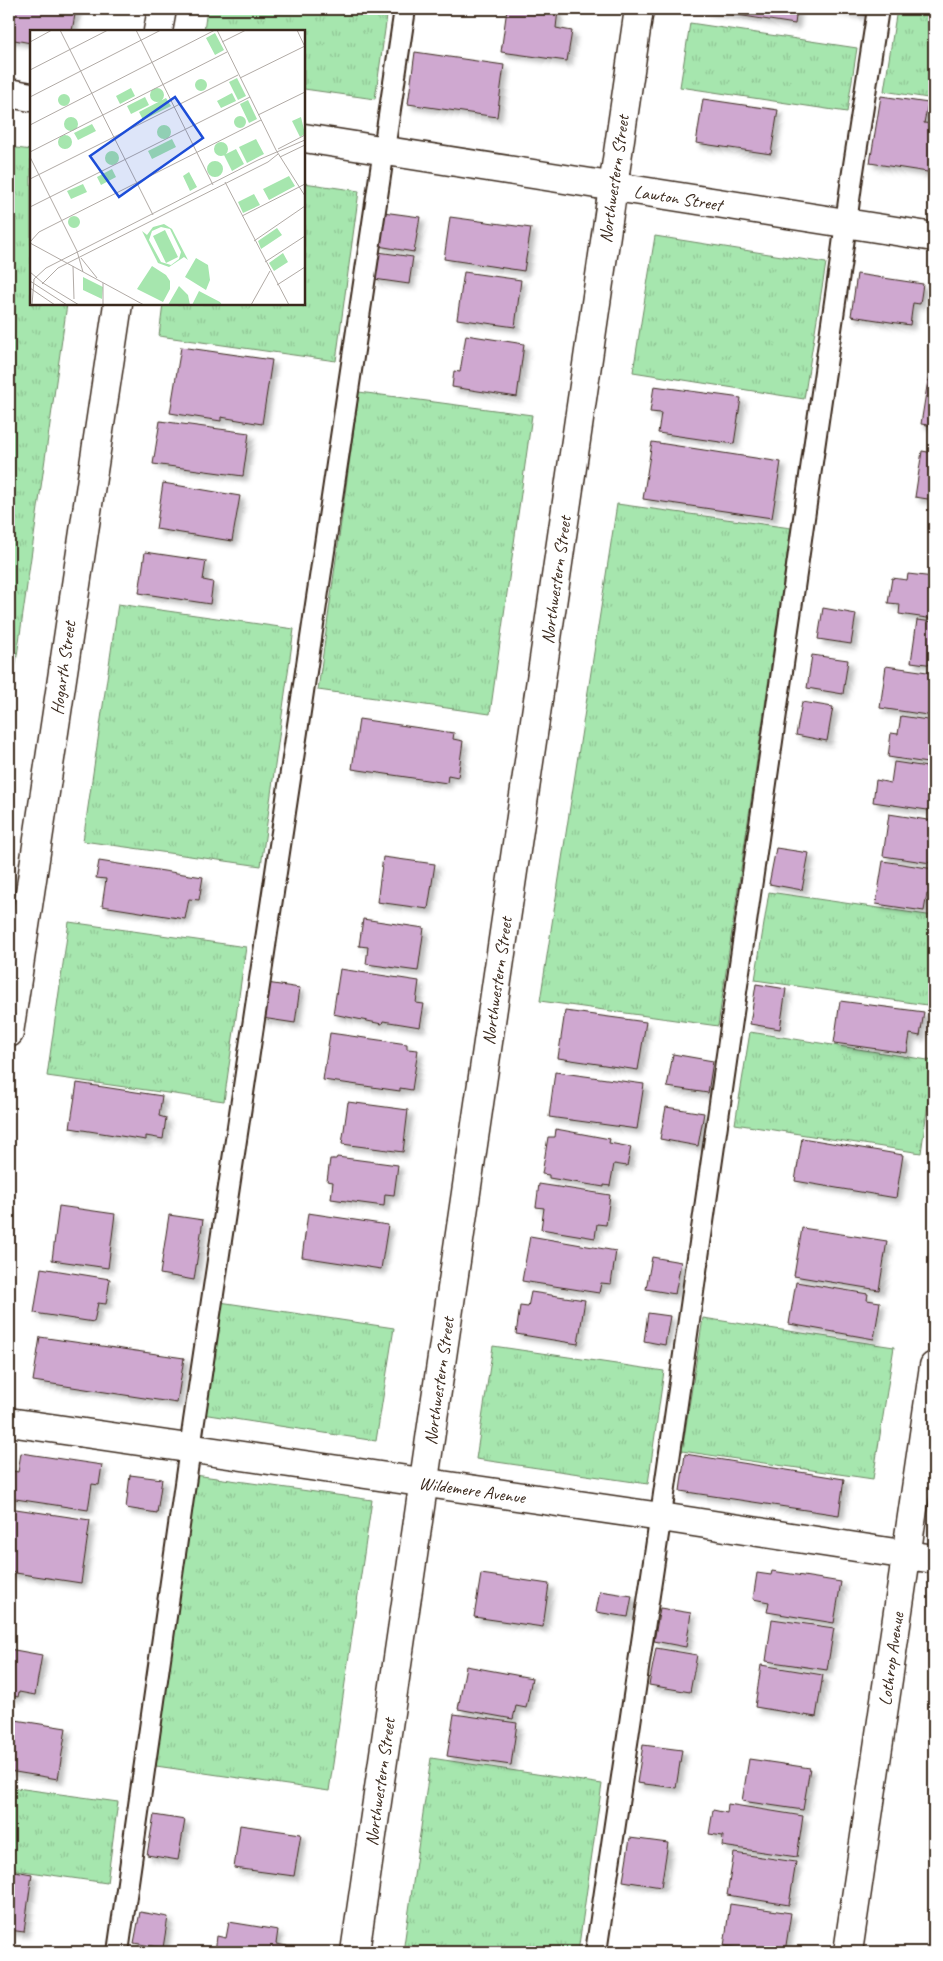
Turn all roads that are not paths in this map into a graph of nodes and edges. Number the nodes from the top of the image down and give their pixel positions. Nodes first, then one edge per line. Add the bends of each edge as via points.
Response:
1 (162, 9) edge
2 (405, 9) edge
3 (639, 9) edge
4 (878, 9) edge
5 (158, 30) edge
6 (9, 93) edge
7 (30, 97) edge
8 (305, 138) edge
9 (383, 151) junction
10 (612, 188) junction
11 (846, 224) junction
12 (934, 237) edge
13 (118, 305) edge
14 (9, 1033) edge
15 (934, 1366) edge
16 (9, 1422) edge
17 (190, 1449) junction
18 (424, 1484) junction
19 (661, 1517) junction
20 (906, 1555) junction
21 (934, 1559) edge
22 (118, 1952) edge
23 (354, 1952) edge
24 (596, 1952) edge
25 (848, 1952) edge

1 - 5 street
2 - 9 lane
3 - 10 street, Northwestern Street
4 - 11 lane
6 - 7 street
8 - 9 street, Lawton Street
9 - 10 street, Lawton Street
9 - 17 lane
10 - 11 street, Lawton Street
10 - 18 street, Northwestern Street
11 - 12 street, Lawton Street
11 - 19 lane
13 - 14 street, Hogarth Street
15 - 20 street, Lothrop Avenue
16 - 17 street, Wildemere Avenue
17 - 18 street, Wildemere Avenue
17 - 22 lane
18 - 19 street, Wildemere Avenue
18 - 23 street, Northwestern Street
19 - 20 street, Wildemere Avenue
19 - 24 lane
20 - 21 street, Wildemere Avenue
20 - 25 street, Lothrop Avenue

